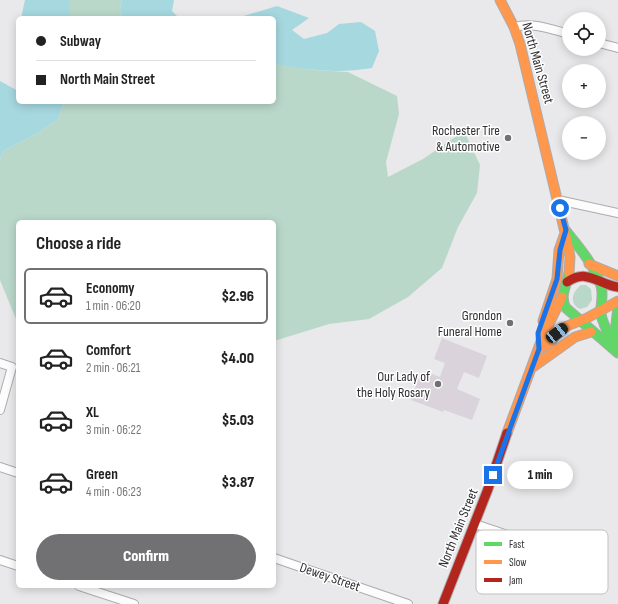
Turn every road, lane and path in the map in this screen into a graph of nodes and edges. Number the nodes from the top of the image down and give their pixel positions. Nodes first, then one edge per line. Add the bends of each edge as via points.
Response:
1 (500, 0) edge
2 (514, 27) junction
3 (562, 32) edge
4 (606, 45) edge
5 (618, 48) edge
6 (558, 200) junction
7 (618, 213) edge
8 (566, 230) junction
9 (589, 264) junction
10 (618, 276) edge
11 (567, 282) junction
12 (600, 282) junction
13 (618, 288) edge
14 (562, 297) junction
15 (618, 301) edge
16 (618, 307) edge
17 (601, 309) junction
18 (580, 319) junction
19 (591, 332) junction
20 (614, 341) junction
21 (539, 349) junction
22 (618, 352) edge
23 (0, 363) edge
24 (533, 367) junction
25 (0, 410) edge
26 (0, 467) edge
27 (16, 472) edge
28 (475, 524) junction
29 (493, 530) edge
30 (276, 559) edge
31 (0, 560) edge
32 (16, 565) edge
33 (85, 588) edge
34 (134, 604) edge
35 (408, 604) edge
36 (443, 604) edge

1 - 2 main road, North Main Street
2 - 3 street via 526,24
2 - 6 main road, North Main Street via 526,66
4 - 5 street
6 - 7 street
6 - 8 main road, North Main Street
8 - 9 main road, North Main Street
8 - 11 main road, North Main Street via 570,253
8 - 21 main road, North Main Street via 560,250 557,279 538,333
9 - 10 main road
9 - 12 main road, North Main Street
11 - 12 main road via 583,275
11 - 14 main road
12 - 13 main road
12 - 17 main road via 603,294
14 - 18 main road via 568,311
14 - 21 main road, North Main Street
15 - 17 main road
16 - 20 main road
17 - 18 main road via 587,318
17 - 20 main road via 608,336
18 - 19 main road
18 - 21 main road via 557,333 550,343
19 - 22 main road via 605,345
19 - 24 main road via 576,337
20 - 22 main road
21 - 24 main road, North Main Street
23 - 25 street via 12,367
24 - 28 main road, North Main Street
26 - 27 street
28 - 29 street
28 - 36 main road, North Main Street
30 - 35 street, Dewey Street
31 - 32 street
33 - 34 street

